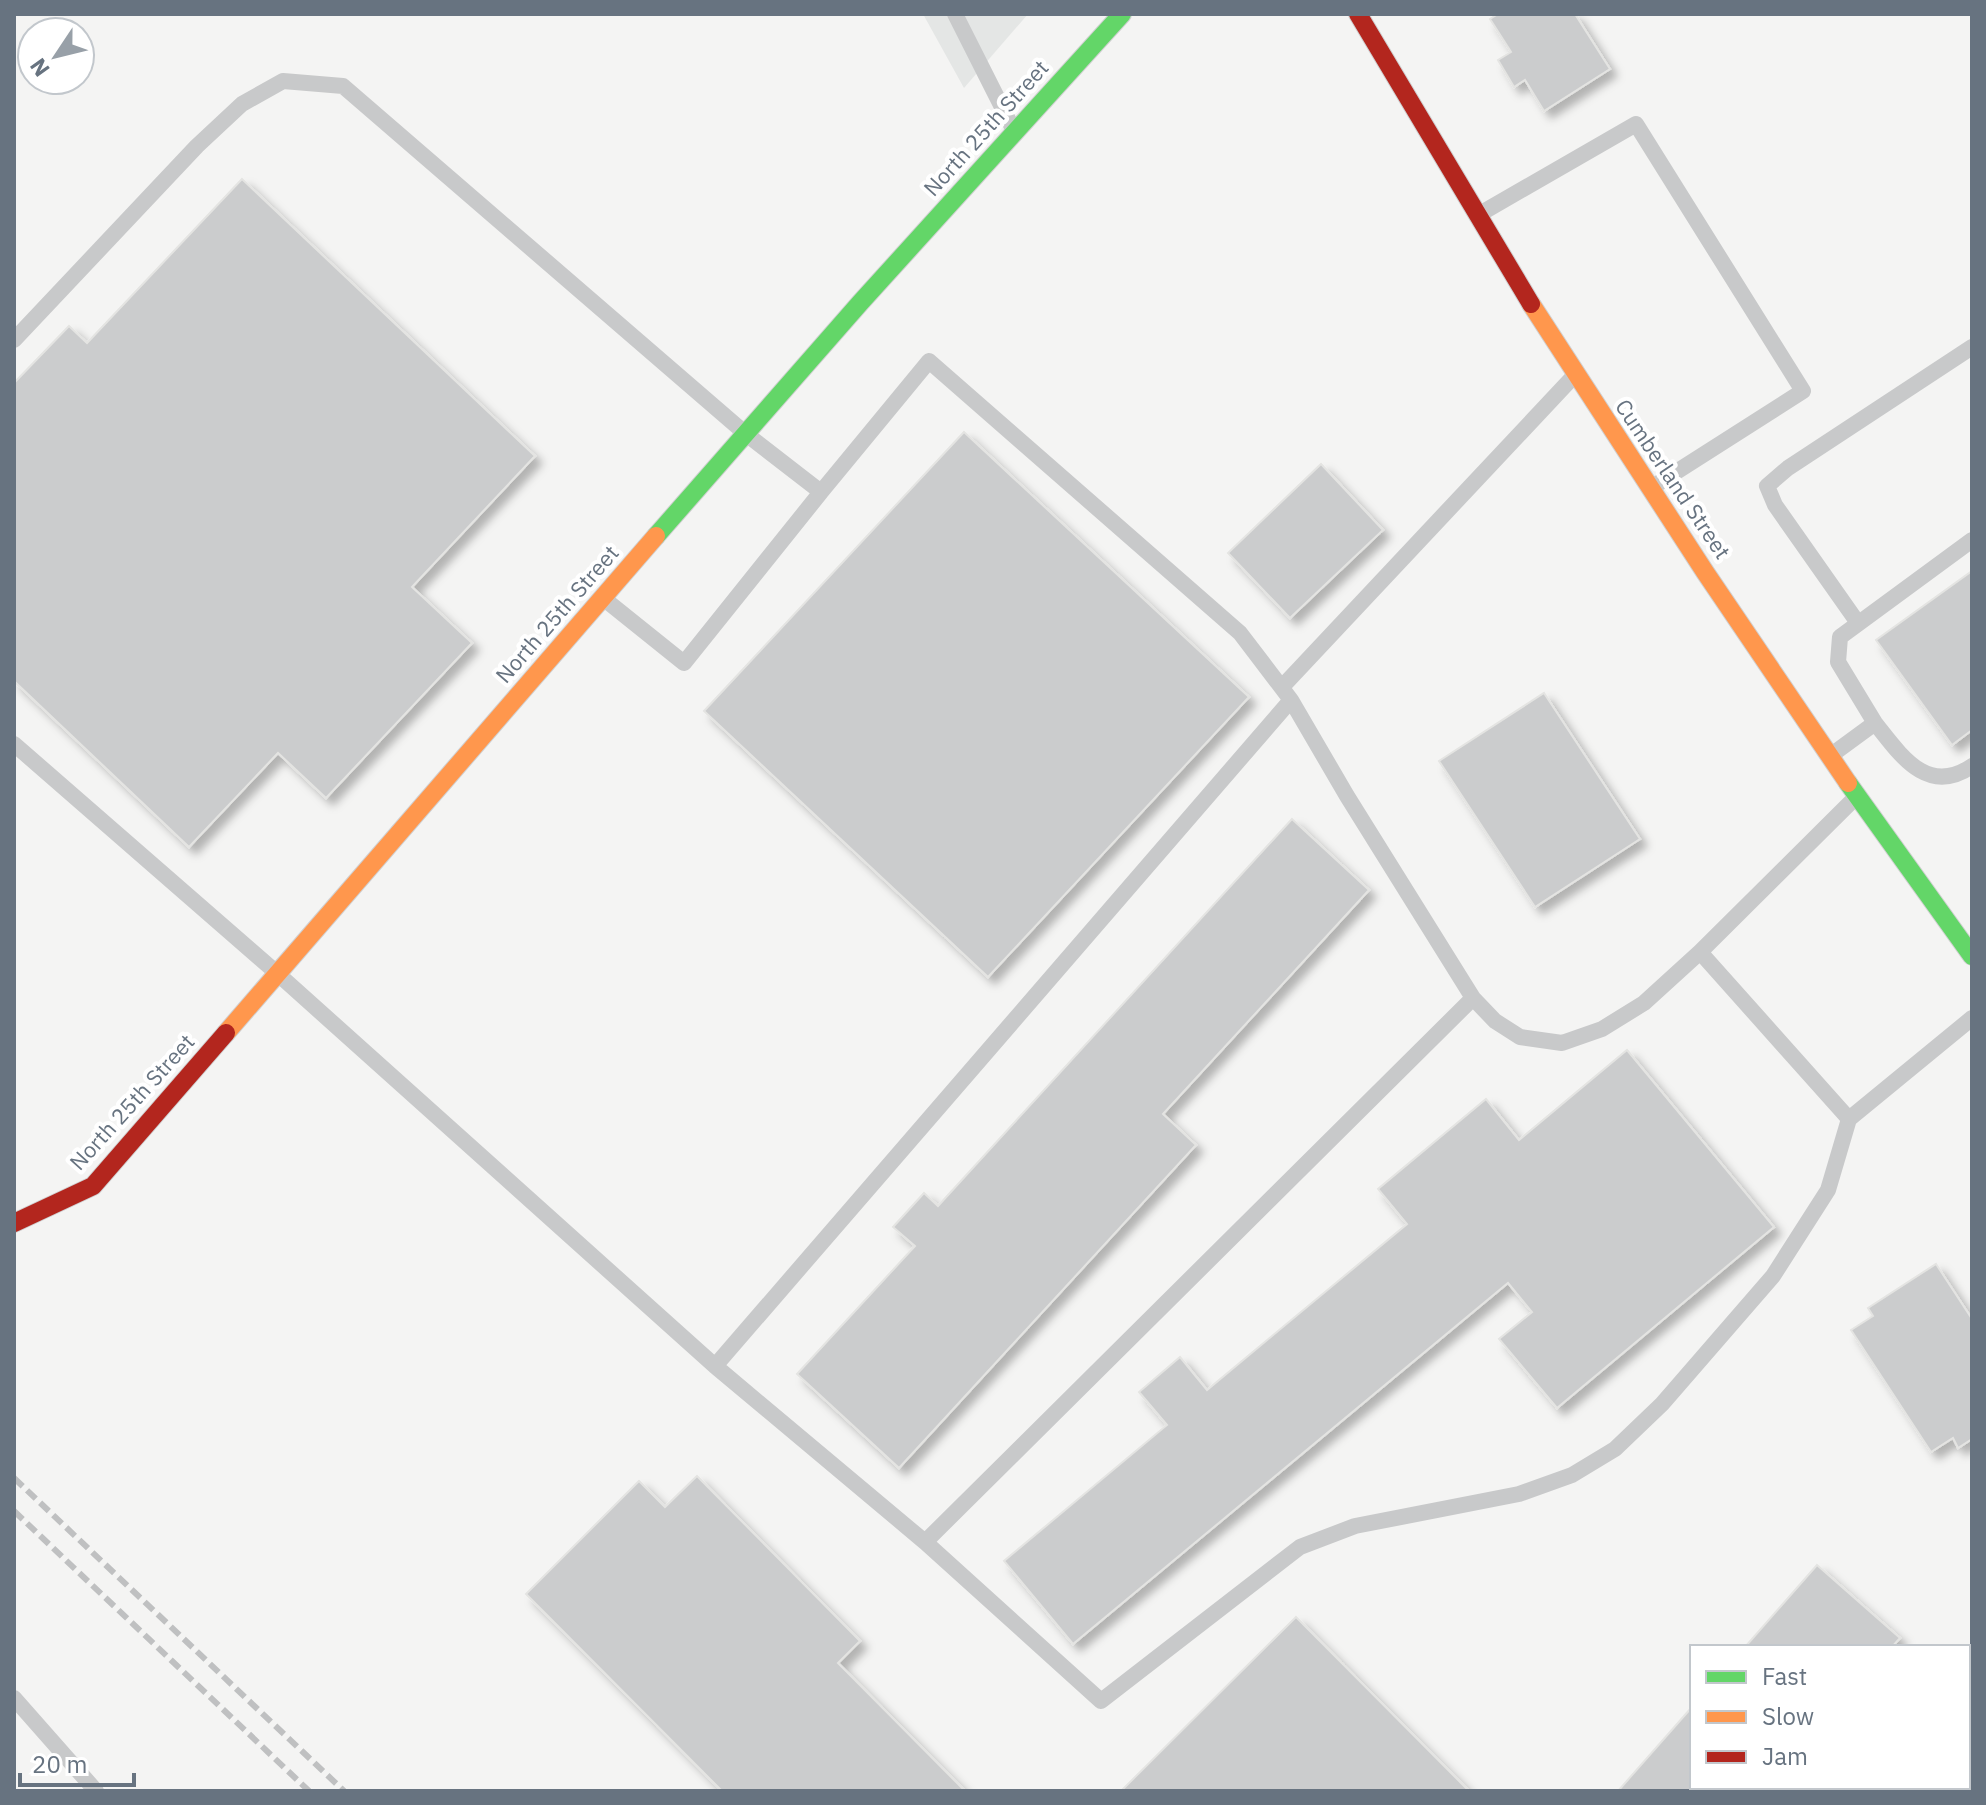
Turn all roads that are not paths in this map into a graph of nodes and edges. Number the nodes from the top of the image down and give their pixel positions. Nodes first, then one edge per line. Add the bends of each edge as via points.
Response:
1 (955, 14) edge
2 (1122, 14) edge
3 (1358, 14) edge
4 (1014, 131) junction
5 (1477, 216) junction
6 (14, 340) edge
7 (1972, 347) edge
8 (1574, 376) junction
9 (746, 434) junction
10 (1650, 488) junction
11 (821, 492) junction
12 (1972, 540) edge
13 (602, 598) junction
14 (1858, 623) junction
15 (1286, 693) junction
16 (1875, 723) junction
17 (14, 744) edge
18 (1829, 757) junction
19 (1972, 766) edge
20 (1858, 795) junction
21 (1700, 952) junction
22 (1972, 956) edge
23 (278, 974) junction
24 (1473, 998) junction
25 (1972, 1018) edge
26 (1849, 1119) junction
27 (14, 1223) edge
28 (715, 1366) junction
29 (925, 1542) junction
30 (14, 1698) edge
31 (96, 1791) edge

1 - 4 lane
2 - 4 main road, North 25th Street
3 - 5 main road, Cumberland Street
4 - 9 main road, North 25th Street
5 - 8 main road, Cumberland Street
5 - 10 lane via 1636,124 1803,391
6 - 9 lane via 242,104 283,81 343,86
7 - 14 lane via 1767,486
8 - 10 main road, Cumberland Street
8 - 15 lane
9 - 11 lane
9 - 13 main road, North 25th Street
10 - 18 main road, Cumberland Street
11 - 13 lane via 684,663
11 - 15 lane via 929,361 1240,633
12 - 14 lane
13 - 23 main road, North 25th Street
14 - 16 lane via 1840,637 1838,662
15 - 24 lane
15 - 28 lane
16 - 18 lane
16 - 19 lane via 1921,773 1947,776
17 - 23 lane
18 - 20 main road, Cumberland Street
20 - 21 lane
20 - 22 main road, Cumberland Street
21 - 24 lane via 1644,1003 1602,1029 1562,1043 1520,1037
21 - 26 lane
23 - 27 main road, North 25th Street via 93,1186
23 - 28 lane
24 - 29 lane
25 - 26 lane
26 - 29 lane via 1828,1190 1773,1276 1662,1404 1615,1449 1572,1475 1519,1494 1355,1526 1300,1547 1101,1701
28 - 29 lane
30 - 31 lane

